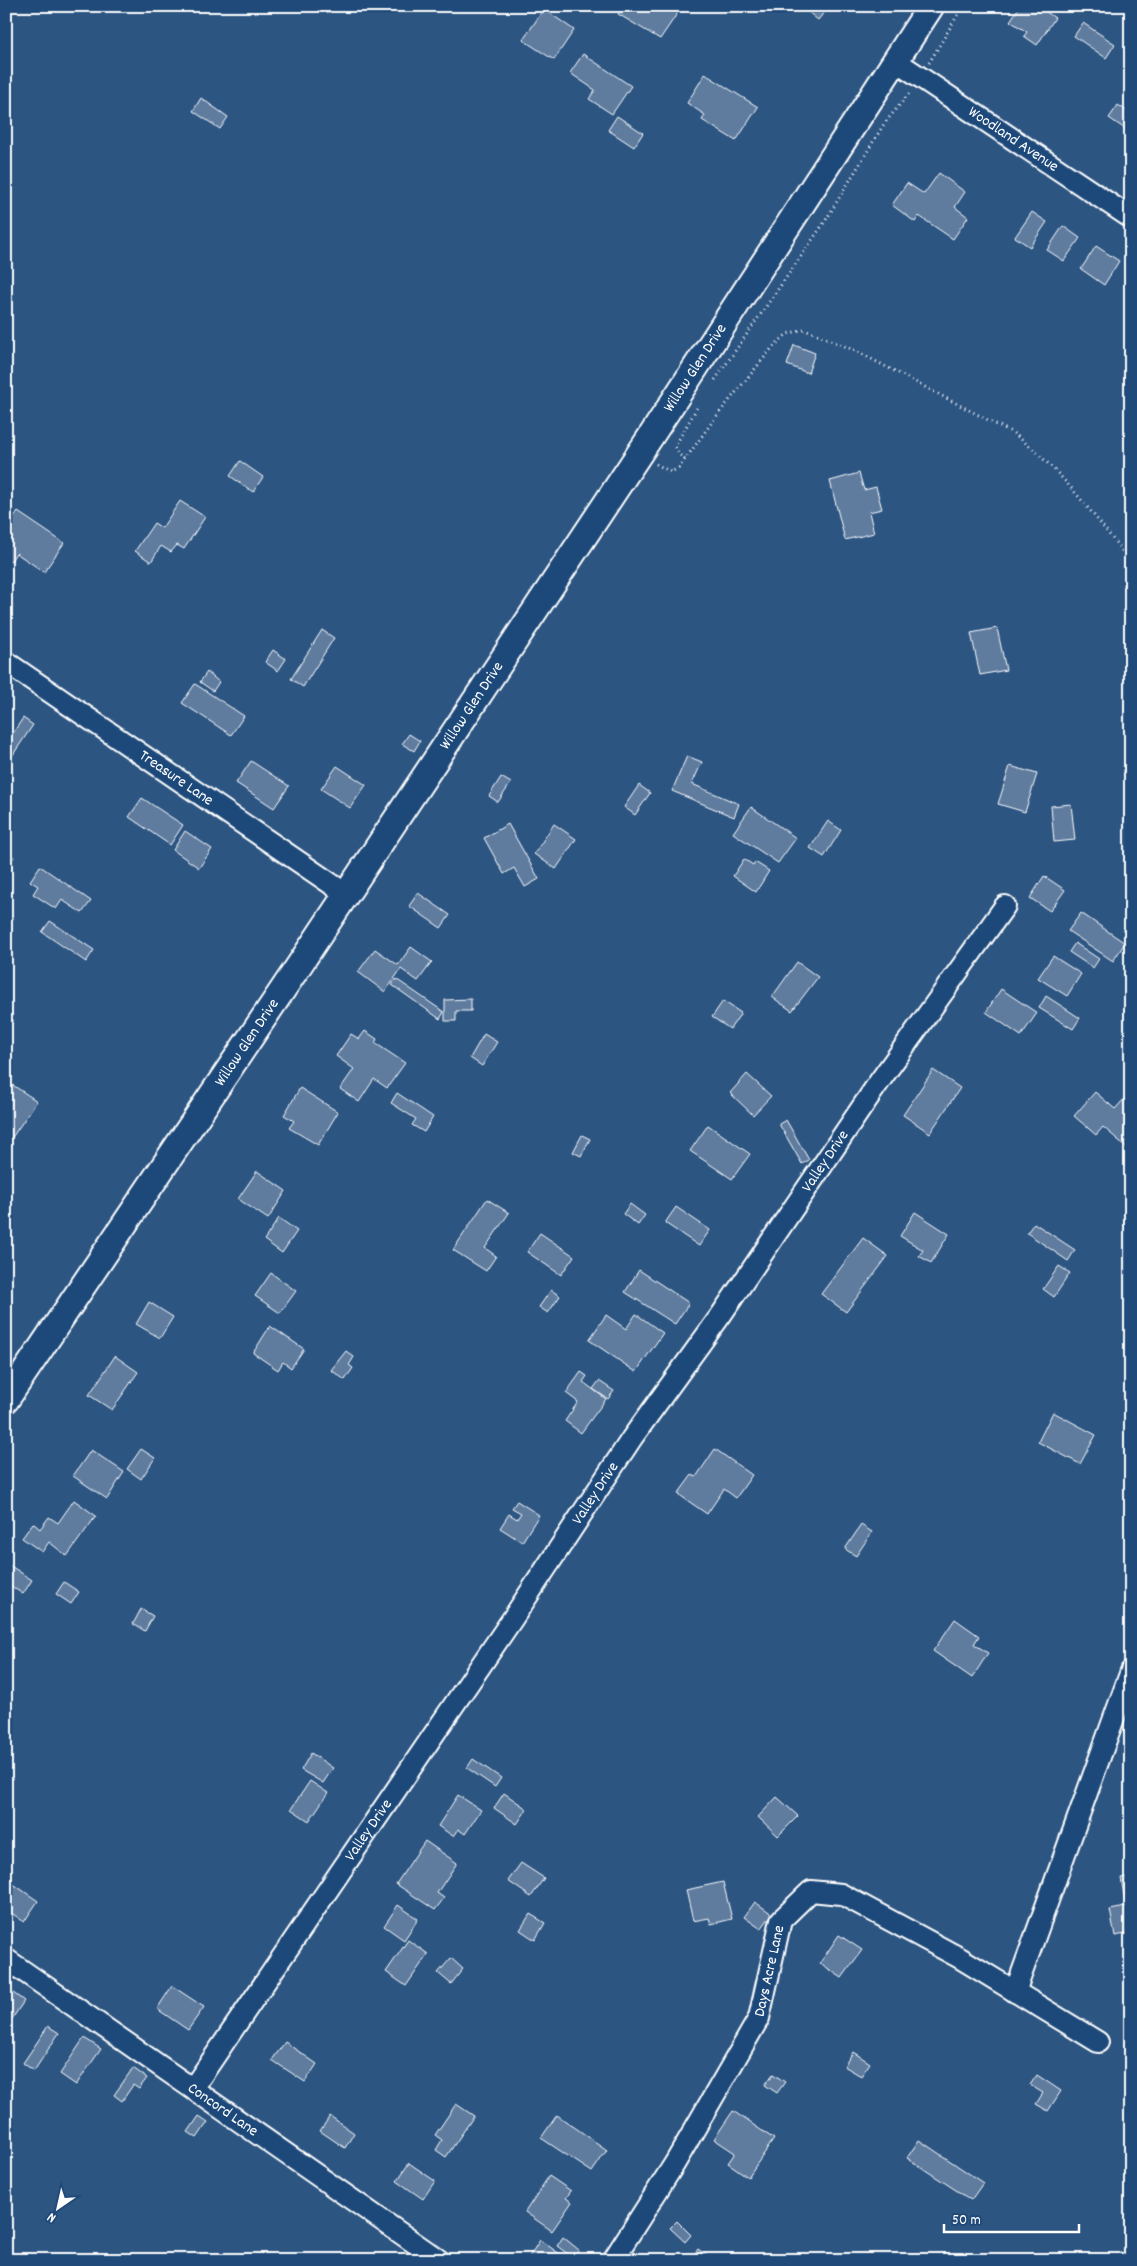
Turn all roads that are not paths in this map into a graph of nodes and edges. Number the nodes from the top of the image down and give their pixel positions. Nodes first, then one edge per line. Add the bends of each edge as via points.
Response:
1 (931, 6) edge
2 (896, 62) junction
3 (1131, 218) edge
4 (6, 662) edge
5 (346, 894) junction
6 (1005, 906) dead end
7 (6, 1400) edge
8 (1131, 1670) edge
9 (6, 1959) edge
10 (1015, 1992) junction
11 (1098, 2042) dead end
12 (193, 2088) junction
13 (439, 2260) edge
14 (613, 2260) edge

1 - 2 main road, Willow Glen Drive
2 - 3 street, Woodland Avenue
2 - 5 main road, Willow Glen Drive
4 - 5 street, Treasure Lane
5 - 7 main road, Willow Glen Drive
6 - 12 street, Valley Drive via 632,1438
8 - 10 street
9 - 12 street, Concord Lane
10 - 11 street, Days Acre Lane
10 - 14 street, Days Acre Lane via 960,1958 841,1894 811,1891 781,1920 760,2018
12 - 13 street, Concord Lane

